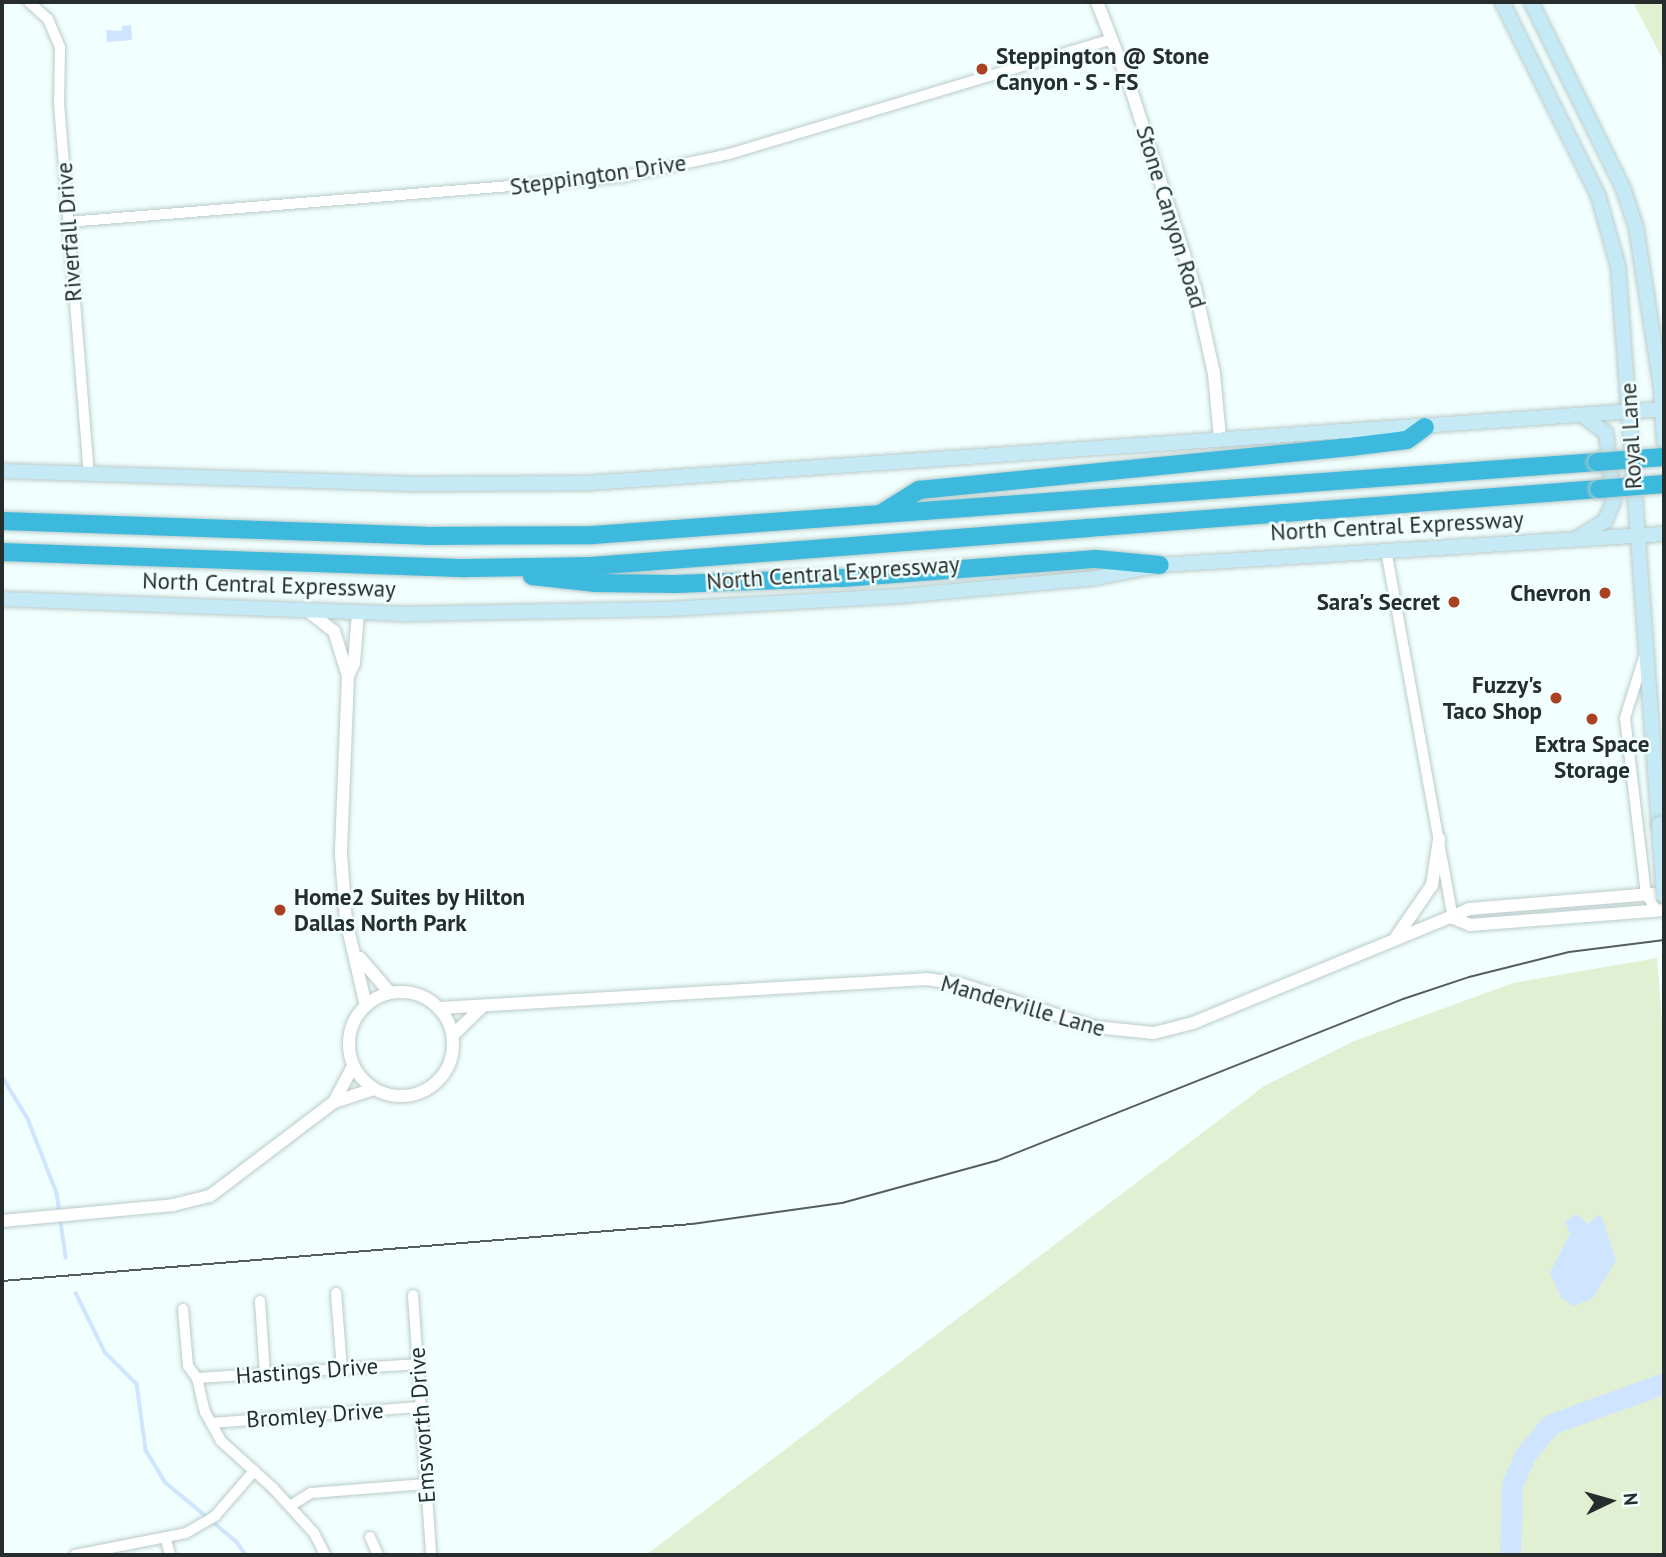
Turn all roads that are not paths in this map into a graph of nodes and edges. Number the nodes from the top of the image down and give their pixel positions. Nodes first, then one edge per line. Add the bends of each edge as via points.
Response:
1 (29, 2) edge
2 (1097, 2) edge
3 (1502, 2) edge
4 (1531, 2) edge
5 (1112, 39) junction
6 (1584, 109) junction
7 (1562, 120) junction
8 (68, 222) junction
9 (1664, 409) edge
10 (1628, 411) junction
11 (1581, 415) junction
12 (1426, 427) junction
13 (1220, 438) junction
14 (1664, 442) edge
15 (1664, 457) edge
16 (2, 471) edge
17 (89, 473) junction
18 (1664, 484) edge
19 (879, 515) junction
20 (2, 521) edge
21 (1664, 534) edge
22 (1637, 536) junction
23 (1573, 541) junction
24 (1386, 550) junction
25 (2, 552) edge
26 (1160, 565) junction
27 (466, 568) junction
28 (2, 599) edge
29 (308, 611) junction
30 (358, 612) junction
31 (1647, 650) junction
32 (348, 676) junction
33 (1439, 839) junction
34 (1646, 894) junction
35 (1664, 894) edge
36 (1660, 911) edge
37 (1453, 918) junction
38 (1394, 939) junction
39 (354, 949) junction
40 (390, 993) junction
41 (488, 1004) junction
42 (366, 1006) junction
43 (440, 1009) junction
44 (453, 1035) junction
45 (352, 1066) junction
46 (373, 1089) junction
47 (334, 1102) junction
48 (2, 1221) edge
49 (336, 1293) dead end
50 (413, 1295) dead end
51 (260, 1301) dead end
52 (183, 1309) dead end
53 (417, 1364) junction
54 (342, 1369) junction
55 (265, 1374) junction
56 (197, 1378) junction
57 (420, 1407) junction
58 (211, 1423) junction
59 (254, 1471) junction
60 (425, 1484) junction
61 (290, 1506) junction
62 (370, 1537) dead end
63 (166, 1539) junction
64 (75, 1555) edge
65 (170, 1555) edge
66 (324, 1555) edge
67 (378, 1555) edge
68 (431, 1555) edge

1 - 8 street, Riverfall Drive via 48,19 60,47 59,103
2 - 5 street, Stone Canyon Road
3 - 7 main road, Royal Lane
4 - 6 main road, Royal Lane
5 - 8 street, Steppington Drive via 729,154 621,177
5 - 13 street, Stone Canyon Road via 1195,288 1214,374
6 - 7 main road
6 - 9 main road, Royal Lane via 1623,188 1636,228
7 - 10 main road, Royal Lane via 1598,195 1612,240 1625,330
8 - 17 street, Riverfall Drive
9 - 10 main road
9 - 14 main road, Royal Lane
10 - 11 main road
10 - 22 main road, Royal Lane
11 - 12 main road
11 - 23 main road via 1606,433 1614,500 1605,521
12 - 13 main road
12 - 19 highway via 1407,440 919,491
13 - 17 main road via 588,483 409,484
15 - 19 highway, North Central Expressway, bridge
16 - 17 main road
18 - 27 highway, North Central Expressway, bridge via 888,546 591,566
19 - 20 highway, North Central Expressway via 511,537
21 - 22 main road, North Central Expressway
22 - 23 main road, North Central Expressway
22 - 31 main road, Royal Lane
23 - 24 main road, North Central Expressway
24 - 26 main road, North Central Expressway
24 - 33 street
25 - 27 highway, North Central Expressway
26 - 27 highway via 1096,559 842,578 675,584 594,583
26 - 30 main road, North Central Expressway via 1095,578 837,600 534,613
28 - 29 main road, North Central Expressway
29 - 30 main road, North Central Expressway
29 - 32 street via 334,631
30 - 32 street via 354,663
31 - 34 street, Manderville Lane via 1631,687 1625,718
31 - 35 main road, Royal Lane, bridge
32 - 39 street via 341,854 345,920
33 - 37 street
33 - 38 street via 1432,885
34 - 35 street, Manderville Lane
34 - 36 street, Manderville Lane
34 - 37 street, Manderville Lane via 1469,909
36 - 37 street, Manderville Lane via 1470,925
37 - 38 street, Manderville Lane
38 - 41 street, Manderville Lane via 1193,1023 1154,1033 1121,1033 960,984 926,979
39 - 40 street
39 - 42 street
40 - 42 street
40 - 43 street via 418,994
41 - 43 street, Manderville Lane
41 - 44 street
42 - 45 street via 350,1037
43 - 44 street
44 - 46 street via 447,1070 424,1092 392,1096
45 - 46 street
45 - 47 street
46 - 47 street
47 - 48 street via 211,1196 173,1205
49 - 54 street
50 - 53 street, Emsworth Drive
51 - 55 street
52 - 56 street via 188,1366
53 - 54 street, Hastings Drive
53 - 57 street, Emsworth Drive
54 - 55 street, Hastings Drive
55 - 56 street, Hastings Drive
56 - 58 street
57 - 58 street, Bromley Drive
57 - 60 street, Emsworth Drive
58 - 59 street via 221,1441
59 - 61 street
59 - 63 street via 223,1508 186,1533
60 - 61 street via 311,1493
60 - 68 street, Emsworth Drive
61 - 66 street via 314,1534
62 - 67 street
63 - 64 street
63 - 65 street

